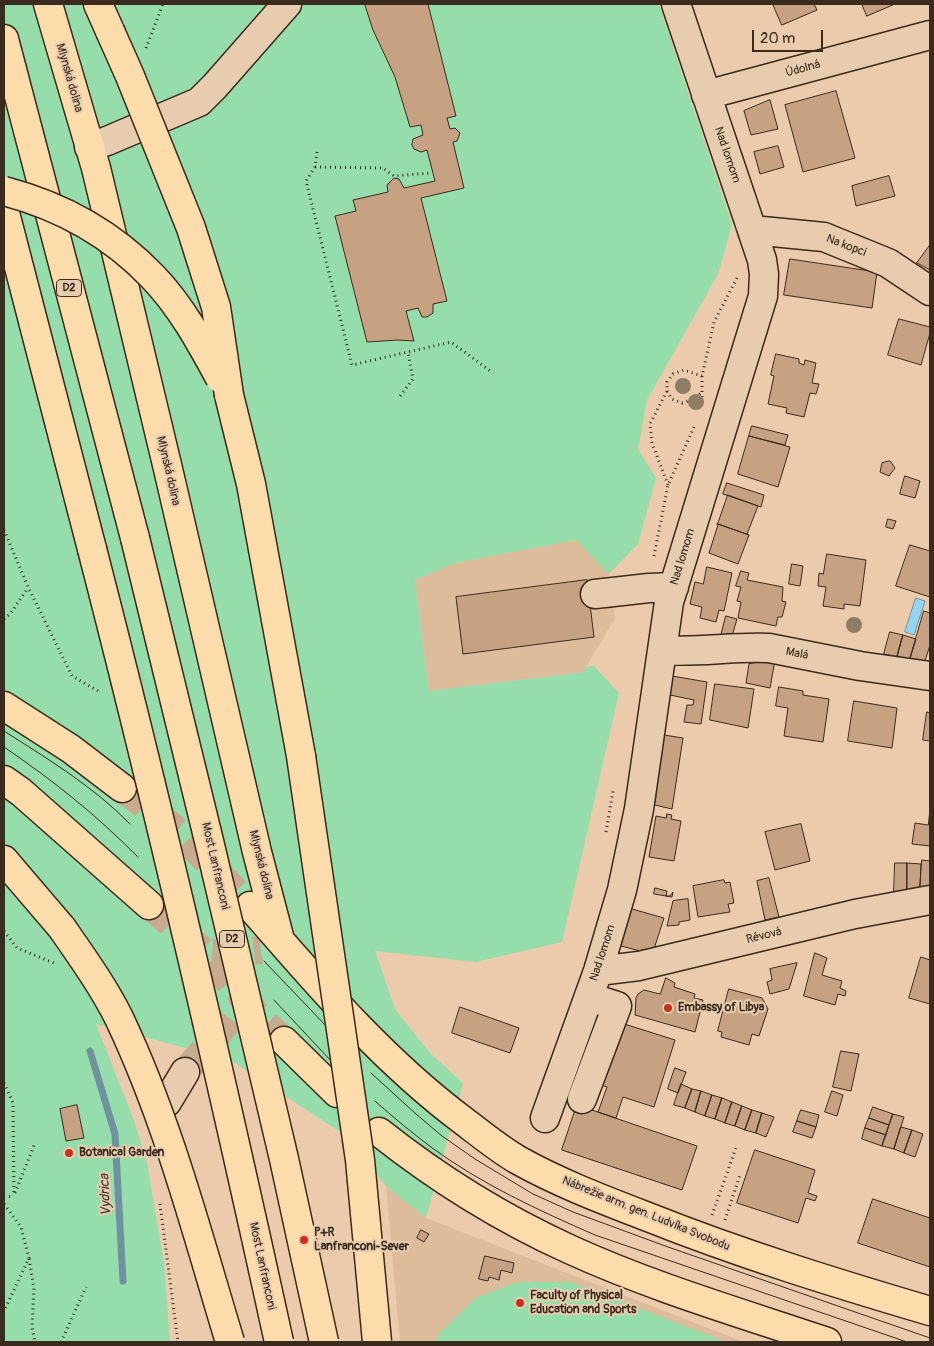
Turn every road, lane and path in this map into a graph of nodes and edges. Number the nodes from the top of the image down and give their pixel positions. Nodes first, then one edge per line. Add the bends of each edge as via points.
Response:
1 (48, 4) edge
2 (98, 4) edge
3 (163, 4) edge
4 (287, 4) edge
5 (676, 4) edge
6 (930, 35) edge
7 (4, 39) edge
8 (145, 51) dead end
9 (706, 95) junction
10 (88, 146) junction
11 (317, 152) dead end
12 (315, 166) junction
13 (430, 173) dead end
14 (4, 191) edge
15 (4, 209) edge
16 (752, 230) junction
17 (741, 270) dead end
18 (930, 291) edge
19 (408, 353) junction
20 (493, 373) dead end
21 (702, 376) junction
22 (702, 391) junction
23 (667, 392) junction
24 (229, 395) junction
25 (400, 396) dead end
26 (702, 409) dead end
27 (694, 426) dead end
28 (668, 485) junction
29 (4, 530) edge
30 (657, 538) dead end
31 (28, 587) junction
32 (674, 587) junction
33 (595, 594) dead end
34 (4, 618) edge
35 (662, 650) junction
36 (930, 676) edge
37 (100, 692) dead end
38 (4, 706) edge
39 (4, 780) edge
40 (122, 788) tunnel mouth
41 (4, 860) edge
42 (930, 900) edge
43 (149, 905) tunnel mouth
44 (250, 906) tunnel mouth
45 (4, 931) edge
46 (270, 945) junction
47 (55, 963) dead end
48 (598, 972) junction
49 (589, 997) junction
50 (284, 1041) tunnel mouth
51 (185, 1072) tunnel mouth
52 (4, 1084) edge
53 (337, 1094) dead end
54 (582, 1100) dead end
55 (167, 1102) dead end
56 (545, 1118) dead end
57 (379, 1132) dead end
58 (35, 1143) dead end
59 (737, 1145) dead end
60 (740, 1175) dead end
61 (14, 1196) junction
62 (4, 1197) edge
63 (160, 1203) dead end
64 (4, 1204) edge
65 (711, 1216) dead end
66 (725, 1220) dead end
67 (29, 1258) junction
68 (86, 1286) dead end
69 (4, 1311) edge
70 (930, 1311) edge
71 (35, 1342) edge
72 (61, 1342) edge
73 (178, 1342) edge
74 (230, 1342) edge
75 (279, 1342) edge
76 (324, 1342) edge
77 (378, 1342) edge
78 (827, 1342) edge

1 - 10 main road, Mlynská dolina
2 - 24 main road, bridge via 137,93 193,237 216,307
3 - 8 path
4 - 10 street via 199,102
5 - 9 street, Nad lomom
6 - 9 street, Údolná
7 - 76 main road, Most Lanfranconi / D2, bridge via 135,538 205,822
9 - 16 street, Nad lomom
10 - 46 main road, Mlynská dolina via 168,469 257,852
11 - 12 path
12 - 13 path via 383,168 394,176
12 - 19 path via 306,181 352,365
14 - 24 main road, bridge via 34,199 82,222 123,249 154,278 178,309
15 - 75 main road, Most Lanfranconi, bridge via 126,683
16 - 18 street, Na kopci via 824,237 888,263
16 - 32 street, Nad lomom via 764,274 762,305
17 - 21 path via 714,322
19 - 20 path via 451,342
19 - 25 path via 413,379
21 - 22 path
21 - 23 path via 684,370 673,374 667,382
22 - 23 path via 694,400 682,403 672,399
22 - 26 path
23 - 28 path via 650,424 652,443
24 - 77 main road, bridge via 251,484 301,756 360,1160
27 - 28 path
28 - 30 path
29 - 31 path
31 - 34 path
31 - 37 path via 72,676
32 - 33 street
32 - 35 street, Nad lomom
35 - 36 street, Malá via 769,648
35 - 48 street, Nad lomom via 639,809 622,890
38 - 40 main road via 72,749
39 - 43 main road
41 - 74 main road, bridge via 62,928 118,1017 158,1112
42 - 48 street, Révová via 856,914 639,966
44 - 46 main road, Nábrežie arm. gen. Ludvíka Svobodu
45 - 47 path via 17,948
46 - 70 main road, Nábrežie arm. gen. Ludvíka Svobodu via 329,996 402,1070 442,1105 517,1159 608,1202 679,1229 807,1274
48 - 49 street, Nad lomom
49 - 54 street via 617,1006
49 - 56 street, Nad lomom
50 - 53 main road
51 - 55 street
52 - 61 path via 13,1103
57 - 78 main road via 452,1186 569,1249 636,1276
58 - 61 path
59 - 65 path
60 - 66 path
61 - 62 path
63 - 73 path
64 - 67 path via 21,1227
67 - 69 path
67 - 71 path via 34,1288 32,1326
68 - 72 path

